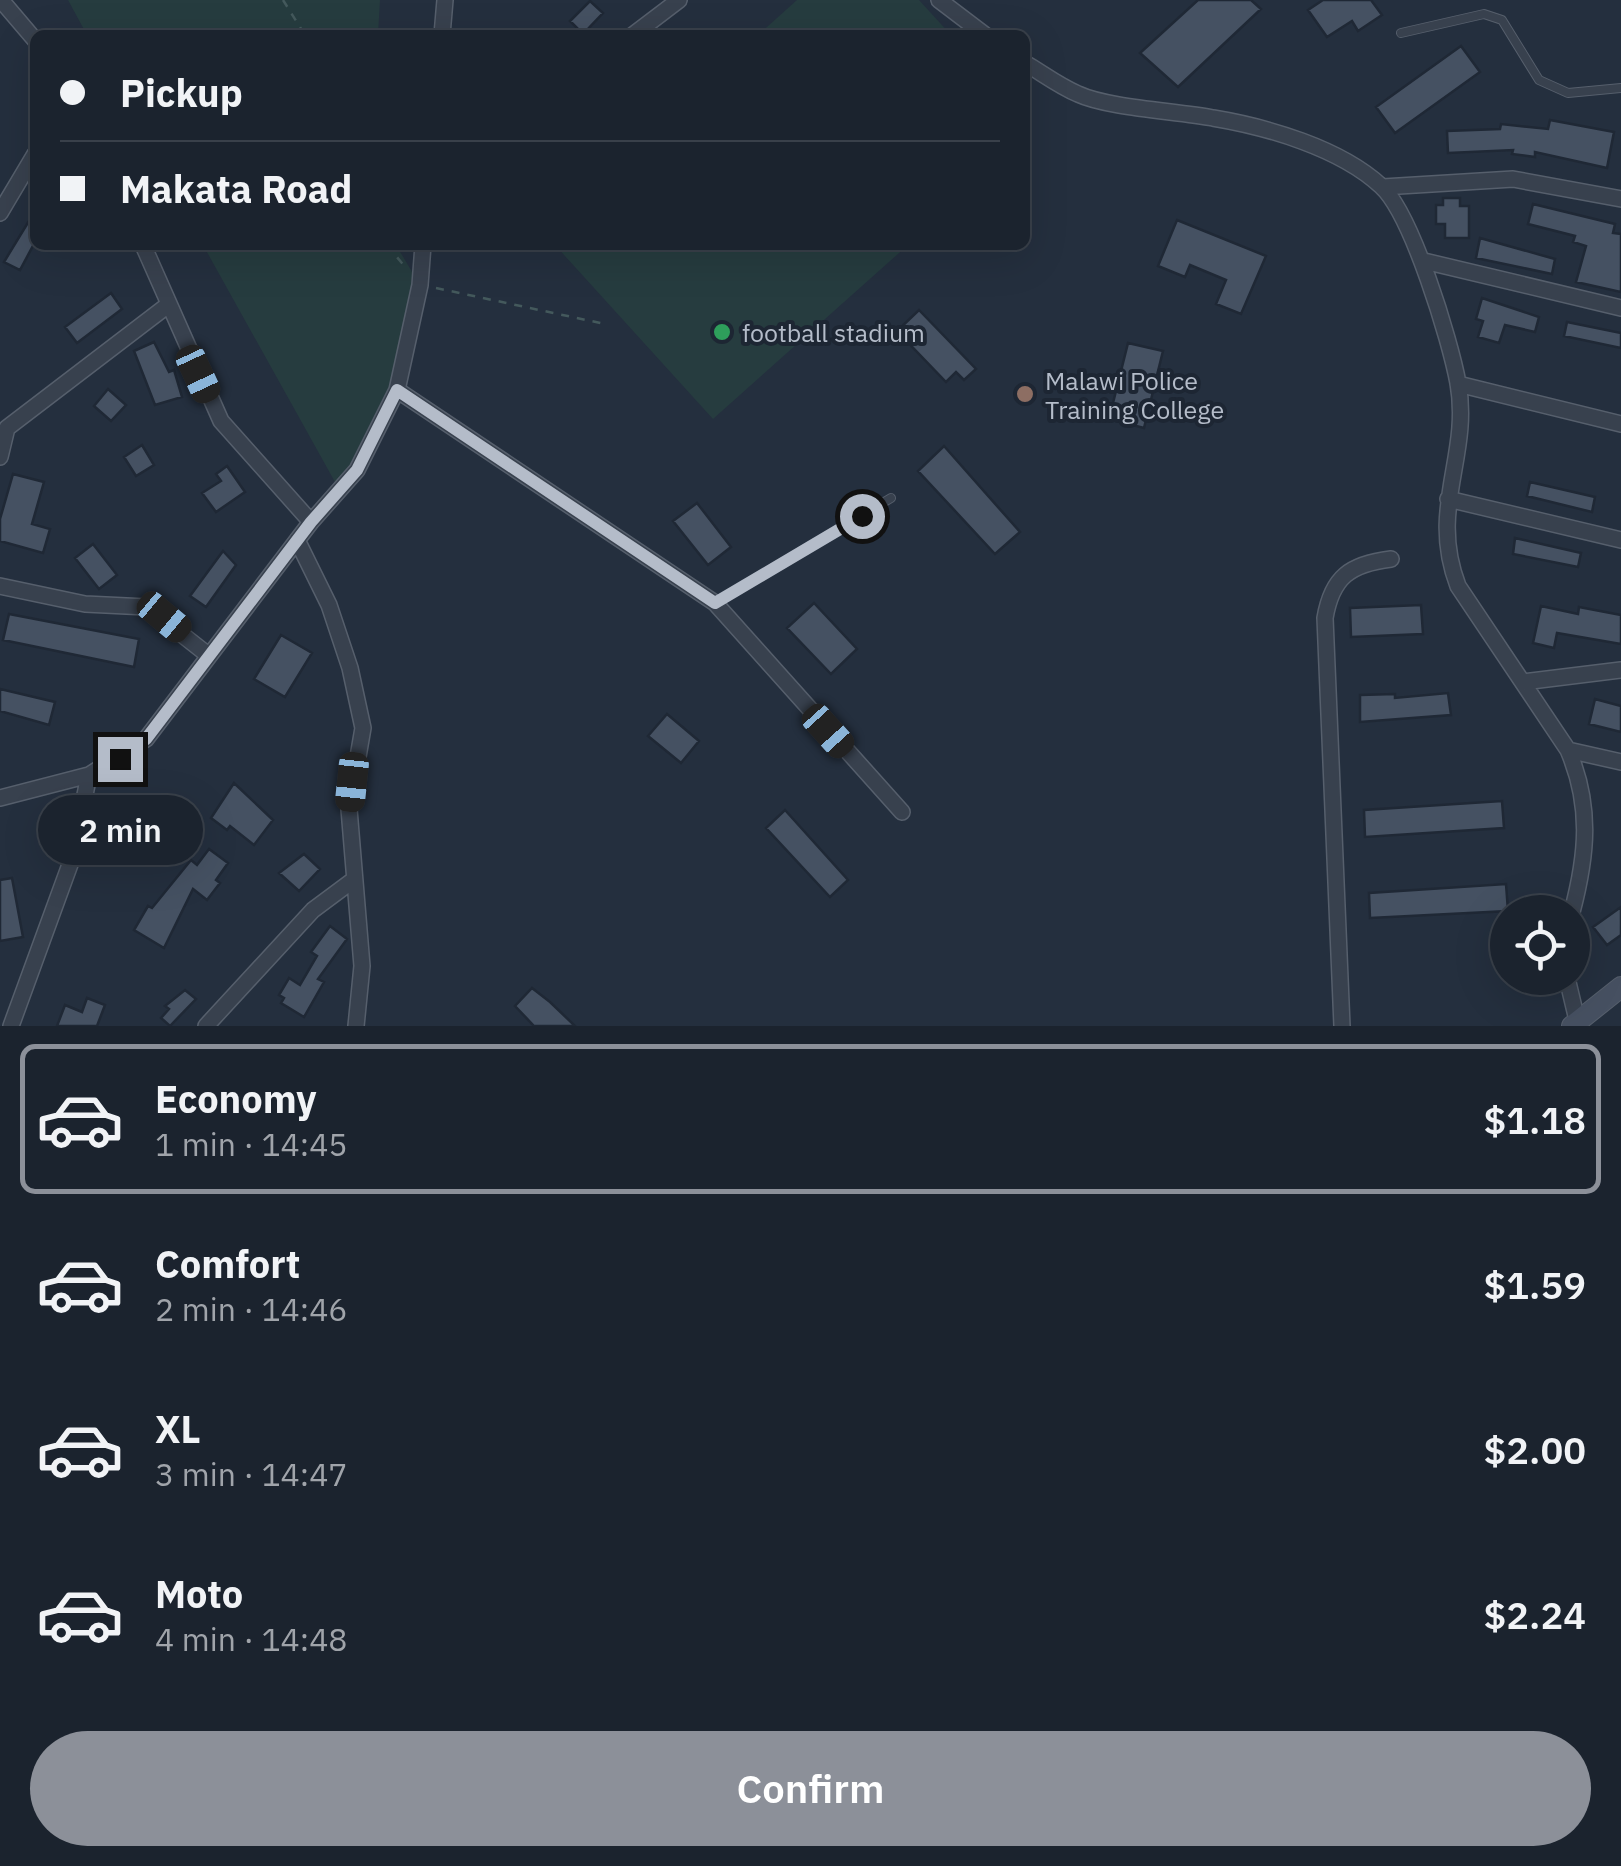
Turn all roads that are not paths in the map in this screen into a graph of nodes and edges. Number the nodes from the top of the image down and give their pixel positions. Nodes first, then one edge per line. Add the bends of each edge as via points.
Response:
1 (1, 0) edge
2 (445, 0) edge
3 (678, 0) edge
4 (939, 0) edge
5 (442, 30) edge
6 (640, 30) edge
7 (979, 30) edge
8 (1401, 33) dead end
9 (30, 34) edge
10 (1030, 65) edge
11 (1621, 88) edge
12 (30, 162) edge
13 (1382, 186) junction
14 (1621, 199) edge
15 (0, 213) edge
16 (144, 250) edge
17 (423, 250) edge
18 (1424, 261) junction
19 (168, 305) junction
20 (1621, 308) edge
21 (1458, 384) junction
22 (397, 390) junction
23 (1621, 424) edge
24 (4, 428) edge
25 (0, 457) edge
26 (891, 498) dead end
27 (1448, 500) junction
28 (311, 522) junction
29 (297, 540) junction
30 (1621, 540) edge
31 (1391, 559) dead end
32 (0, 586) edge
33 (715, 603) junction
34 (208, 655) junction
35 (1621, 670) edge
36 (1523, 682) junction
37 (1568, 750) junction
38 (1621, 762) edge
39 (89, 775) junction
40 (0, 798) edge
41 (902, 812) dead end
42 (352, 881) junction
43 (1576, 895) edge
44 (1621, 988) edge
45 (1570, 995) edge
46 (1574, 1023) edge
47 (11, 1026) edge
48 (206, 1026) edge
49 (356, 1026) edge
50 (1342, 1026) edge

1 - 9 street
2 - 5 street
3 - 6 street
4 - 7 street
8 - 11 lane via 1484,14 1502,20 1539,80 1568,93
10 - 13 street via 1080,96 1218,118 1305,141
12 - 15 street
13 - 14 street via 1513,179
13 - 18 street
16 - 19 street
17 - 22 street
18 - 20 street
18 - 21 street
19 - 24 street
19 - 28 street via 221,421
21 - 23 street
21 - 27 street via 1460,424
22 - 28 street via 357,470
22 - 33 street
24 - 25 street
26 - 33 lane
27 - 30 street
27 - 36 street via 1444,540 1458,586
28 - 29 street
29 - 34 street
29 - 42 street via 329,606 359,702 363,728 349,809
31 - 50 street via 1341,578 1329,593 1324,618
32 - 34 street via 85,604 148,607
33 - 41 street
34 - 39 street via 146,739
35 - 36 street
36 - 37 street
37 - 38 street
37 - 43 street via 1580,780 1587,854
39 - 40 street
39 - 47 street via 72,859
42 - 48 street via 313,910
42 - 49 street via 362,966
44 - 46 street
45 - 46 street

